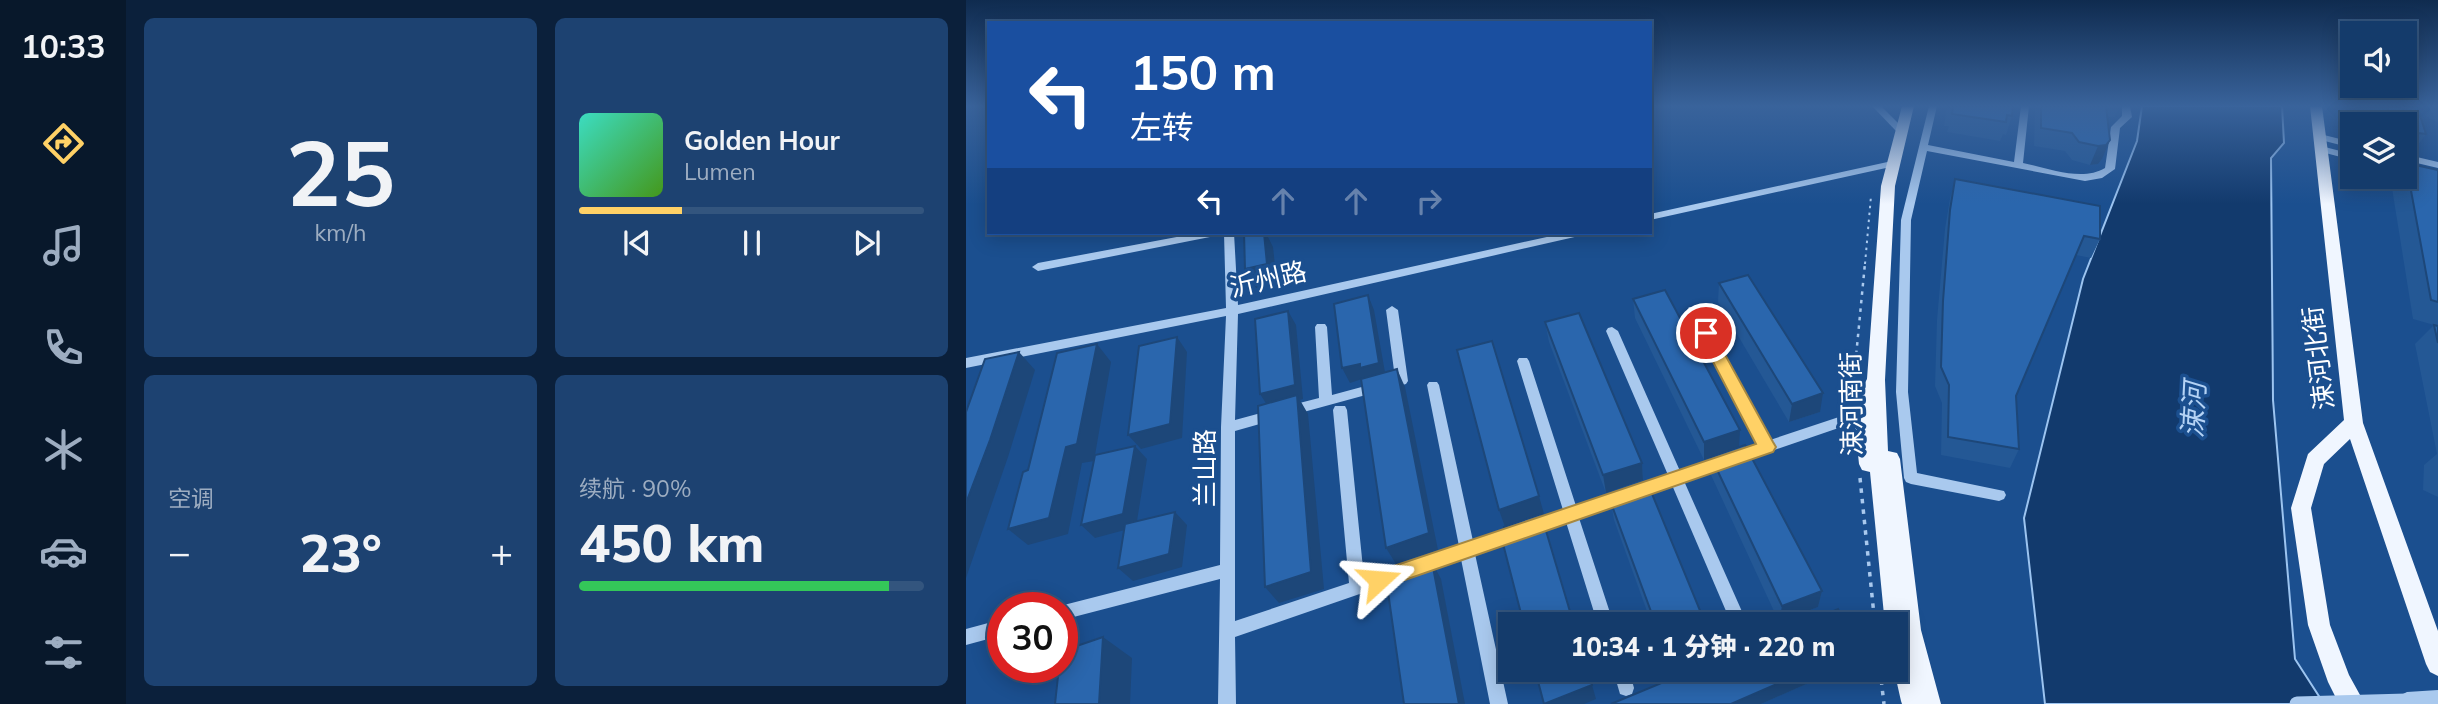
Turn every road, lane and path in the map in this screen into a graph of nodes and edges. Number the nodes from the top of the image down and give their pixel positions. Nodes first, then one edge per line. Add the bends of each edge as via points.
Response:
1 (1899, 139) edge
2 (1924, 139) edge
3 (2021, 139) edge
4 (2114, 139) edge
5 (2320, 139) edge
6 (2321, 143) junction
7 (2340, 144) edge
8 (1922, 147) junction
9 (2340, 152) edge
10 (2417, 160) edge
11 (1892, 164) junction
12 (2018, 165) junction
13 (2438, 165) edge
14 (1871, 196) dead end
15 (1652, 217) edge
16 (1205, 235) edge
17 (1230, 235) edge
18 (1570, 235) edge
19 (1038, 267) dead end
20 (1232, 310) junction
21 (1391, 310) dead end
22 (1693, 310) dead end
23 (1321, 327) dead end
24 (1612, 331) dead end
25 (1523, 361) dead end
26 (966, 363) edge
27 (1876, 380) junction
28 (1433, 385) dead end
29 (1326, 400) junction
30 (1340, 410) dead end
31 (1854, 417) joint
32 (2354, 423) junction
33 (1228, 427) junction
34 (1767, 447) junction
35 (1860, 473) dead end
36 (1677, 478) junction
37 (1999, 495) dead end
38 (1572, 514) junction
39 (1468, 550) junction
40 (1228, 570) junction
41 (1357, 588) junction
42 (1078, 608) edge
43 (1602, 612) edge
44 (1734, 612) edge
45 (1874, 612) edge
46 (1886, 612) edge
47 (987, 631) edge
48 (1227, 632) junction
49 (966, 637) edge
50 (2438, 664) edge
51 (1624, 682) edge
52 (1881, 682) edge
53 (1902, 682) edge
54 (1626, 688) dead end
55 (2438, 698) edge
56 (1914, 703) edge
57 (1227, 704) edge
58 (1499, 704) edge
59 (1884, 704) edge
60 (2297, 704) edge
61 (2353, 704) edge

1 - 11 main road, 涑河南街
2 - 8 street
3 - 12 street
4 - 12 street via 2110,169 2099,176 2085,178
5 - 6 main road, 涑河北街
6 - 7 street
6 - 9 street
6 - 32 main road, 涑河北街
8 - 12 street
8 - 37 street via 1906,220 1902,392 1910,478
10 - 13 street
11 - 15 street
11 - 27 main road, 涑河南街
14 - 31 path via 1852,396
16 - 19 street
17 - 20 street, 兰山路
18 - 20 street, 沂州路
20 - 26 street, 沂州路
20 - 33 street, 兰山路
21 - 29 street via 1402,381
22 - 34 street
23 - 29 street
24 - 36 street
25 - 38 street
27 - 46 main road via 1862,406
27 - 56 main road via 1886,412
28 - 39 street
29 - 33 street
30 - 41 street
31 - 34 street
32 - 50 main road
32 - 61 main road, 涑河北街 via 2315,460 2301,508 2319,625
33 - 40 street, 兰山路
34 - 36 street
35 - 45 path
36 - 38 street
36 - 44 street
38 - 39 street
38 - 43 street
39 - 41 street
39 - 58 street
40 - 42 street
40 - 48 street, 兰山路
41 - 48 street
47 - 49 street
48 - 57 street, 兰山路
51 - 54 street
52 - 59 path
53 - 56 main road
55 - 60 street, bridge

